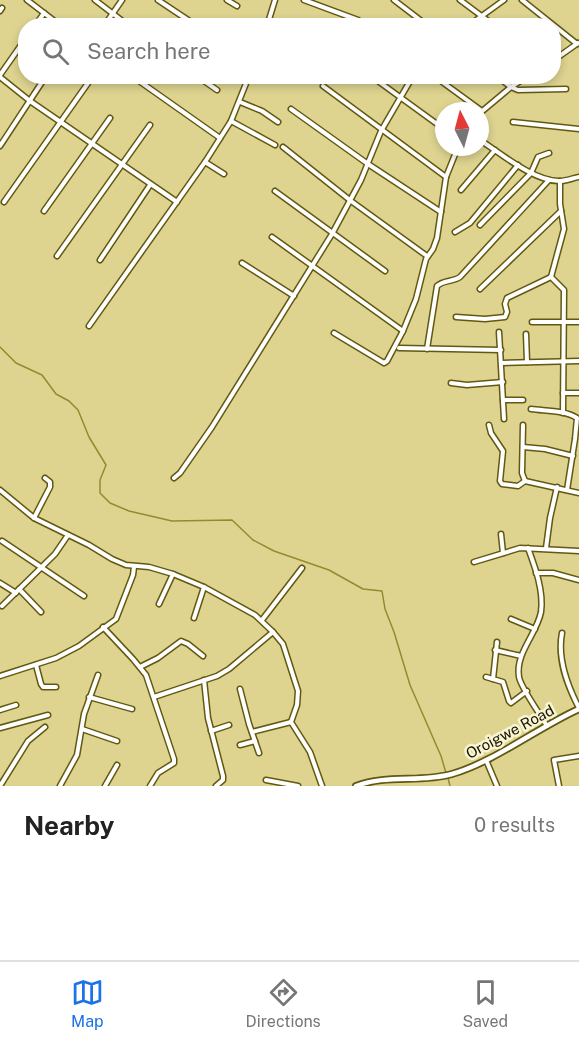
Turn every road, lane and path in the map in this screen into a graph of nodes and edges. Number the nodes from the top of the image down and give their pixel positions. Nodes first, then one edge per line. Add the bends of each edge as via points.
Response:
1 (27, 0) edge
2 (95, 0) edge
3 (122, 0) edge
4 (158, 0) edge
5 (227, 0) edge
6 (275, 0) edge
7 (304, 0) edge
8 (394, 0) edge
9 (460, 0) edge
10 (504, 0) edge
11 (522, 0) edge
12 (237, 6) dead end
13 (44, 13) junction
14 (113, 13) junction
15 (482, 15) junction
16 (41, 18) edge
17 (51, 18) edge
18 (110, 18) edge
19 (119, 18) edge
20 (185, 18) edge
21 (269, 18) edge
22 (350, 18) edge
23 (418, 18) edge
24 (478, 18) edge
25 (486, 18) edge
26 (545, 18) edge
27 (561, 30) edge
28 (578, 43) edge
29 (18, 50) edge
30 (561, 55) edge
31 (0, 76) edge
32 (41, 84) edge
33 (87, 84) edge
34 (143, 84) edge
35 (208, 84) edge
36 (246, 84) edge
37 (381, 84) edge
38 (408, 84) edge
39 (444, 84) edge
40 (507, 84) edge
41 (516, 84) edge
42 (322, 86) dead end
43 (511, 87) junction
44 (566, 89) dead end
45 (217, 90) dead end
46 (399, 99) junction
47 (30, 101) junction
48 (240, 102) junction
49 (468, 102) edge
50 (489, 105) edge
51 (291, 109) dead end
52 (110, 118) dead end
53 (231, 121) junction
54 (60, 122) junction
55 (278, 122) dead end
56 (513, 122) dead end
57 (435, 123) edge
58 (150, 125) dead end
59 (579, 129) edge
60 (381, 131) junction
61 (220, 138) junction
62 (92, 143) junction
63 (275, 145) dead end
64 (0, 146) edge
65 (489, 146) edge
66 (283, 147) dead end
67 (495, 150) junction
68 (549, 153) dead end
69 (454, 156) edge
70 (205, 162) junction
71 (368, 164) junction
72 (121, 165) junction
73 (518, 165) junction
74 (531, 173) junction
75 (224, 174) dead end
76 (446, 177) junction
77 (579, 177) edge
78 (549, 180) junction
79 (560, 181) junction
80 (150, 185) junction
81 (461, 190) dead end
82 (275, 191) dead end
83 (351, 201) junction
84 (4, 202) dead end
85 (177, 202) junction
86 (44, 211) dead end
87 (561, 211) junction
88 (441, 213) junction
89 (480, 225) dead end
90 (455, 232) dead end
91 (332, 234) junction
92 (272, 237) dead end
93 (57, 256) dead end
94 (427, 256) junction
95 (100, 260) dead end
96 (242, 263) dead end
97 (314, 265) junction
98 (385, 272) dead end
99 (551, 277) junction
100 (480, 289) dead end
101 (294, 296) junction
102 (456, 317) dead end
103 (532, 322) dead end
104 (565, 322) junction
105 (579, 322) edge
106 (89, 326) dead end
107 (403, 331) junction
108 (499, 332) dead end
109 (334, 333) dead end
110 (526, 334) dead end
111 (399, 348) dead end
112 (427, 349) junction
113 (501, 350) junction
114 (564, 361) junction
115 (579, 361) edge
116 (527, 362) junction
117 (502, 363) junction
118 (502, 382) junction
119 (451, 383) dead end
120 (563, 393) junction
121 (579, 393) edge
122 (503, 400) junction
123 (523, 400) dead end
124 (531, 409) dead end
125 (563, 413) junction
126 (504, 419) dead end
127 (489, 425) dead end
128 (523, 425) dead end
129 (523, 447) junction
130 (573, 456) junction
131 (45, 478) dead end
132 (174, 478) dead end
133 (525, 481) junction
134 (557, 487) junction
135 (567, 490) junction
136 (2, 491) edge
137 (579, 493) edge
138 (0, 498) edge
139 (34, 518) junction
140 (501, 534) dead end
141 (68, 535) junction
142 (2, 541) dead end
143 (528, 548) junction
144 (546, 548) junction
145 (579, 551) edge
146 (503, 553) junction
147 (474, 562) dead end
148 (42, 566) junction
149 (134, 567) junction
150 (302, 568) dead end
151 (536, 573) junction
152 (173, 574) junction
153 (579, 580) edge
154 (0, 583) edge
155 (204, 587) junction
156 (17, 591) junction
157 (84, 596) dead end
158 (159, 604) dead end
159 (2, 606) dead end
160 (42, 612) dead end
161 (194, 618) dead end
162 (511, 619) dead end
163 (262, 620) junction
164 (103, 627) junction
165 (535, 629) junction
166 (273, 632) junction
167 (562, 633) dead end
168 (497, 642) dead end
169 (495, 650) junction
170 (203, 656) dead end
171 (521, 656) junction
172 (36, 665) junction
173 (140, 667) junction
174 (98, 675) dead end
175 (0, 676) edge
176 (486, 676) dead end
177 (493, 679) junction
178 (204, 680) junction
179 (56, 687) dead end
180 (240, 689) dead end
181 (527, 691) junction
182 (89, 697) junction
183 (154, 697) junction
184 (16, 705) dead end
185 (132, 709) dead end
186 (579, 709) edge
187 (0, 710) edge
188 (48, 715) dead end
189 (291, 723) junction
190 (229, 726) dead end
191 (547, 726) junction
192 (45, 727) dead end
193 (0, 728) edge
194 (82, 729) junction
195 (211, 731) junction
196 (252, 732) junction
197 (117, 741) dead end
198 (255, 741) junction
199 (240, 745) dead end
200 (259, 753) dead end
201 (579, 756) edge
202 (486, 760) junction
203 (117, 765) dead end
204 (266, 780) dead end
205 (0, 786) edge
206 (60, 786) edge
207 (105, 786) edge
208 (150, 786) edge
209 (216, 786) edge
210 (298, 786) edge
211 (322, 786) edge
212 (356, 786) edge
213 (497, 786) edge
214 (559, 786) edge

1 - 13 street
2 - 14 street
3 - 14 street
4 - 20 street
5 - 12 street
6 - 21 street
7 - 22 street
8 - 23 street
9 - 15 street
10 - 15 street
11 - 26 street
13 - 16 street
13 - 17 street
14 - 18 street
14 - 19 street
15 - 24 street
15 - 25 street
27 - 28 street
28 - 30 street
29 - 31 street
31 - 47 street
32 - 47 street
33 - 54 street
34 - 61 street
35 - 45 street
36 - 48 street
37 - 46 street
38 - 46 street
39 - 49 street
40 - 43 street
41 - 43 street
42 - 60 street
43 - 44 street
43 - 50 street
46 - 57 street
46 - 60 street
47 - 54 street
47 - 64 street
48 - 53 street
48 - 55 street
51 - 71 street
52 - 62 street
53 - 61 street
53 - 63 street
54 - 62 street
54 - 84 street
56 - 59 street
58 - 72 street
60 - 71 street
60 - 76 street
61 - 70 street
62 - 72 street
62 - 86 street
65 - 67 street
66 - 83 street
67 - 73 street
67 - 81 street
68 - 74 street via 538,157
69 - 76 street
70 - 75 street
70 - 85 street
71 - 83 street
71 - 88 street
72 - 80 street
72 - 93 street
73 - 74 street
73 - 90 street via 470,224
74 - 78 street
74 - 89 street
76 - 88 street
77 - 79 street
78 - 79 street
78 - 112 street via 460,277 437,285
79 - 87 street
80 - 85 street
80 - 95 street
82 - 91 street
83 - 91 street
83 - 94 street
85 - 106 street
87 - 99 street via 564,229
87 - 100 street
88 - 94 street via 437,238
91 - 97 street
91 - 98 street
92 - 97 street
94 - 107 street
96 - 101 street
97 - 101 street
97 - 107 street
99 - 102 street via 507,298 504,317
99 - 104 street via 564,290
101 - 132 street via 212,427
103 - 104 street
104 - 105 street
104 - 114 street
107 - 109 street via 384,363
108 - 113 street
110 - 116 street
111 - 112 street
112 - 113 street
113 - 117 street
114 - 115 street
114 - 116 street
114 - 120 street
116 - 117 street
117 - 118 street
118 - 119 street
118 - 122 street
120 - 121 street
120 - 125 street
122 - 123 street
122 - 126 street
124 - 125 street
125 - 130 street via 577,418
127 - 133 street via 503,451 500,481 514,486
128 - 129 street
129 - 130 street
129 - 133 street
130 - 135 street
131 - 139 street via 50,487
133 - 134 street
134 - 135 street
134 - 144 street
135 - 137 street
136 - 138 street
136 - 139 street
139 - 141 street
140 - 146 street
141 - 148 street
141 - 149 street
142 - 148 street
143 - 144 street
143 - 146 street
143 - 151 street
144 - 145 street
146 - 147 street
148 - 156 street
148 - 157 street
149 - 152 street
149 - 164 street via 116,619
150 - 163 street
151 - 153 street
151 - 165 street via 541,610
152 - 155 street
152 - 158 street
154 - 156 street
155 - 161 street
155 - 163 street
156 - 159 street
156 - 160 street
162 - 165 street
163 - 166 street
164 - 172 street via 79,646
164 - 173 street
165 - 171 street
166 - 178 street via 229,669
166 - 189 street via 283,644 298,691
167 - 186 street via 564,673
168 - 169 street
169 - 171 street
169 - 177 street
170 - 173 street via 181,640
171 - 181 street via 519,679
172 - 175 street
172 - 179 street via 43,687
173 - 183 street
174 - 182 street
176 - 177 street
177 - 181 street via 503,682 511,703
178 - 183 street
178 - 195 street
180 - 196 street
181 - 191 street
182 - 185 street
182 - 194 street
183 - 208 street via 174,763 158,773
184 - 187 street
186 - 191 street, Oroigwe Road
188 - 193 street
189 - 196 street
189 - 211 street via 310,752
190 - 195 street
191 - 202 street, Oroigwe Road
192 - 205 street via 24,748
194 - 197 street
194 - 206 street via 77,755
195 - 209 street via 223,776
196 - 198 street
198 - 199 street
198 - 200 street
201 - 214 street via 554,759
202 - 212 street, Oroigwe Road via 444,776 388,778
202 - 213 street
203 - 207 street
204 - 210 street

